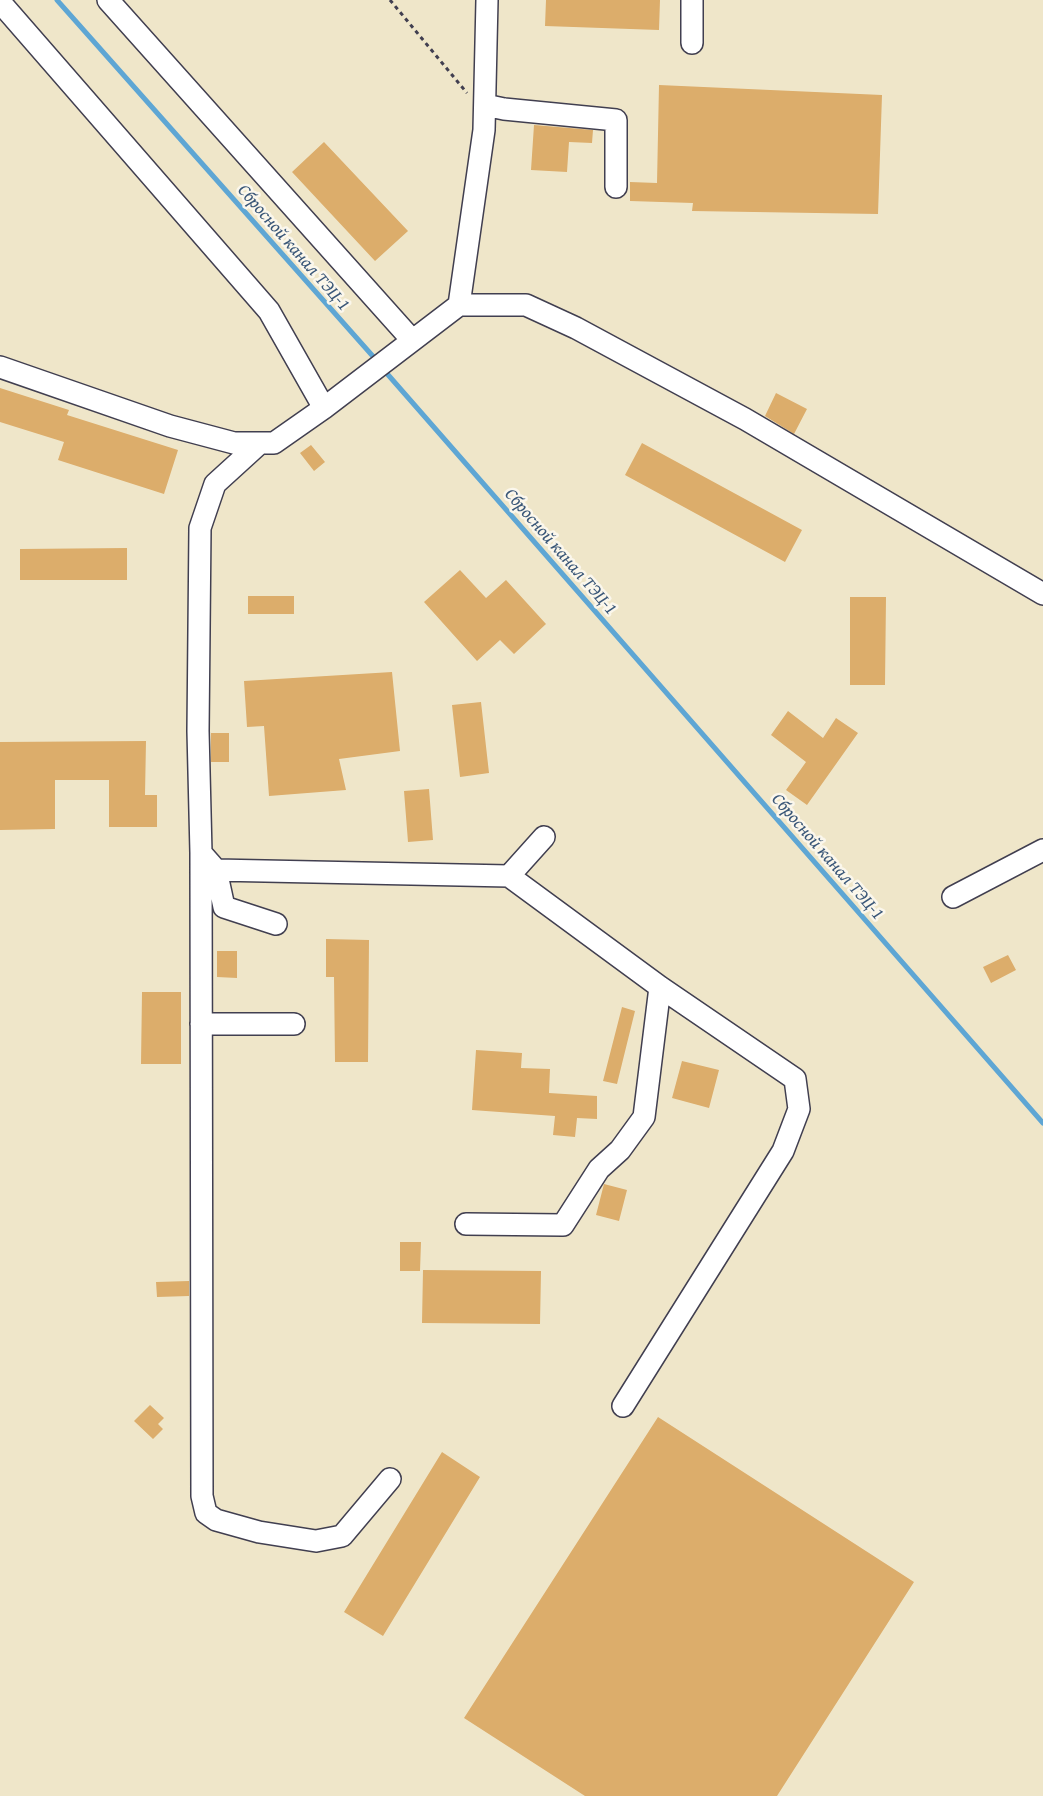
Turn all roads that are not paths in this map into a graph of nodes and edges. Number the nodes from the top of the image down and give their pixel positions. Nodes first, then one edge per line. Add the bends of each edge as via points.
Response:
1 (108, 0) edge
2 (487, 0) edge
3 (692, 0) edge
4 (0, 2) edge
5 (692, 43) dead end
6 (485, 110) junction
7 (616, 187) dead end
8 (458, 305) junction
9 (405, 345) junction
10 (0, 367) edge
11 (324, 408) junction
12 (260, 443) junction
13 (1043, 594) edge
14 (544, 838) dead end
15 (1043, 850) edge
16 (201, 853) junction
17 (216, 870) junction
18 (509, 876) junction
19 (953, 897) dead end
20 (276, 924) dead end
21 (660, 987) junction
22 (201, 1024) junction
23 (294, 1024) dead end
24 (466, 1224) dead end
25 (623, 1406) dead end
26 (390, 1479) dead end

1 - 9 street
2 - 6 street
3 - 5 street
4 - 11 street via 269,311
6 - 7 street via 616,120
6 - 8 street
8 - 9 street
8 - 13 street via 526,305 576,328 745,418
9 - 11 street
10 - 12 street via 170,426 234,443
11 - 12 street via 274,442
12 - 16 street via 215,484 200,528 198,731
14 - 18 street
15 - 19 street
16 - 17 street
16 - 22 street
17 - 18 street
17 - 20 street via 224,907
18 - 21 street
21 - 24 street via 644,1118 620,1150 599,1169 563,1225
21 - 25 street via 795,1079 799,1109 783,1151
22 - 23 street
22 - 26 street via 202,1496 206,1513 216,1520 259,1532 316,1541 342,1536

